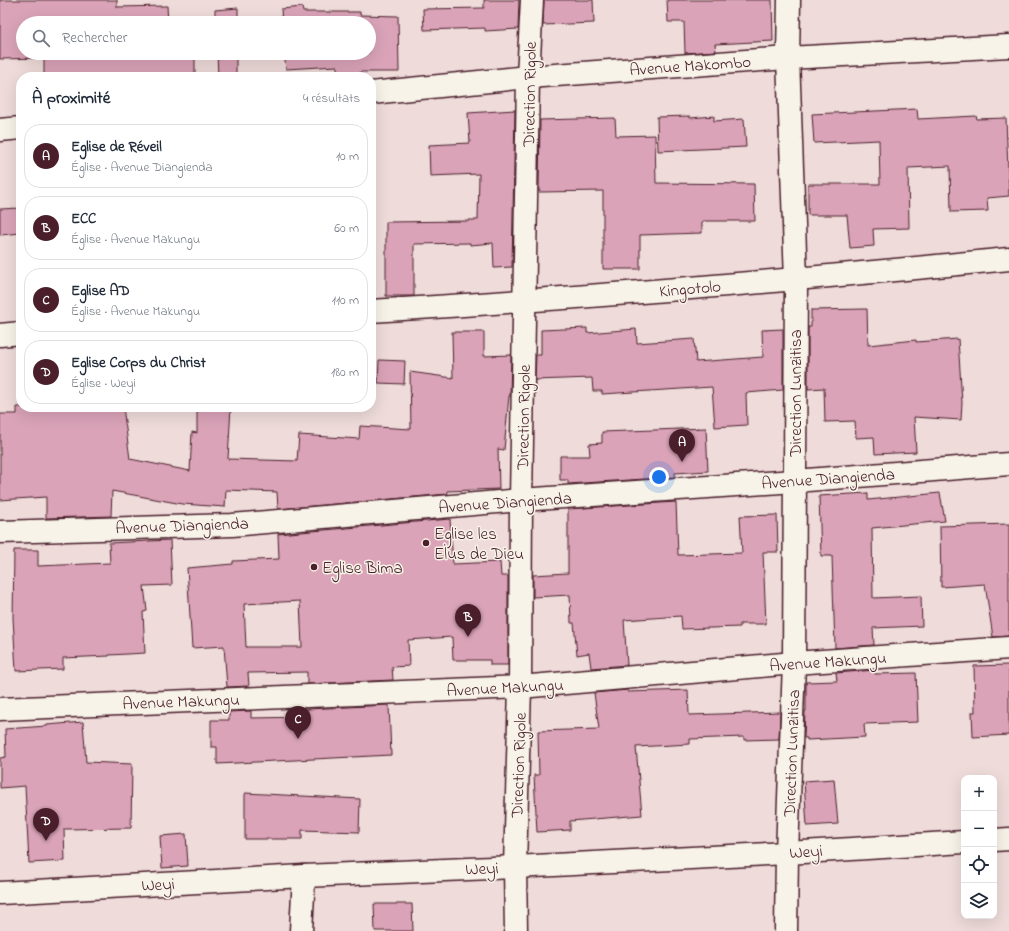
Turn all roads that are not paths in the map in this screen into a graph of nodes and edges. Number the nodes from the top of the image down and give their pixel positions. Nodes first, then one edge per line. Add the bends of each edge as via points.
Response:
1 (532, 0) edge
2 (789, 0) edge
3 (1009, 46) edge
4 (788, 58) junction
5 (528, 77) junction
6 (376, 92) edge
7 (16, 128) edge
8 (0, 130) edge
9 (1009, 259) edge
10 (796, 280) junction
11 (525, 302) junction
12 (376, 311) edge
13 (16, 333) edge
14 (0, 335) edge
15 (1009, 464) edge
16 (795, 481) junction
17 (521, 500) junction
18 (0, 532) edge
19 (1009, 648) edge
20 (794, 663) junction
21 (520, 687) junction
22 (0, 709) edge
23 (1009, 839) edge
24 (997, 840) edge
25 (961, 842) edge
26 (787, 853) junction
27 (515, 867) junction
28 (304, 876) junction
29 (0, 893) edge
30 (302, 931) edge
31 (516, 931) edge
32 (786, 931) edge

1 - 5 street, Direction Rigole
2 - 4 street, Direction Lunzitisa
3 - 4 street, Avenue Makombo
4 - 5 street, Avenue Makombo
4 - 10 street, Direction Lunzitisa
5 - 6 street, Avenue Makombo
5 - 11 street, Direction Rigole
7 - 8 street
9 - 10 street, Kingotolo
10 - 11 street, Kingotolo
10 - 16 street, Direction Lunzitisa
11 - 12 street, Kingotolo
11 - 17 street, Direction Rigole
13 - 14 street
15 - 16 street, Avenue Diangienda
16 - 17 street, Avenue Diangienda
16 - 20 street, Direction Lunzitisa
17 - 18 street, Avenue Diangienda via 232,524
17 - 21 street, Direction Rigole
19 - 20 street, Avenue Makungu
20 - 21 street, Avenue Makungu
20 - 26 street, Direction Lunzitisa
21 - 22 street, Avenue Makungu
21 - 27 street, Direction Rigole
23 - 24 street
25 - 26 street, Weyi
26 - 27 street, Weyi
26 - 32 street, Direction Lunzitisa
27 - 28 street, Weyi
27 - 31 street, Direction Rigole
28 - 29 street, Weyi
28 - 30 street

